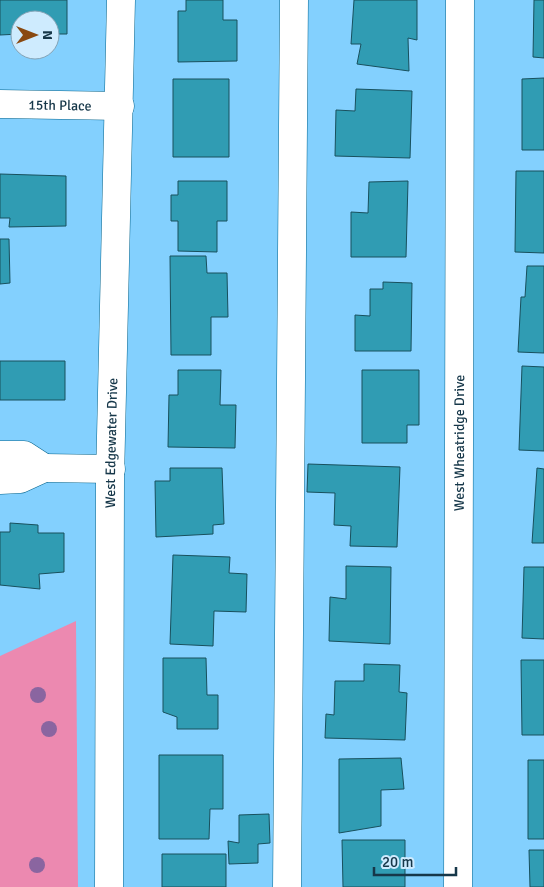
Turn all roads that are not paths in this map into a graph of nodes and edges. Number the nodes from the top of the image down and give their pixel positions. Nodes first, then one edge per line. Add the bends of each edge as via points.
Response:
1 (121, 0) edge
2 (294, 0) edge
3 (460, 0) edge
4 (0, 104) edge
5 (120, 106) junction
6 (0, 455) edge
7 (44, 468) junction
8 (111, 469) junction
9 (0, 480) edge
10 (109, 887) edge
11 (287, 887) edge
12 (458, 887) edge

1 - 5 street, West Edgewater Drive
2 - 11 street
3 - 12 street, West Wheatridge Drive
4 - 5 street, 15th Place
5 - 8 street, West Edgewater Drive
6 - 7 street via 24,455
7 - 8 street
7 - 9 street via 20,480
8 - 10 street, West Edgewater Drive

